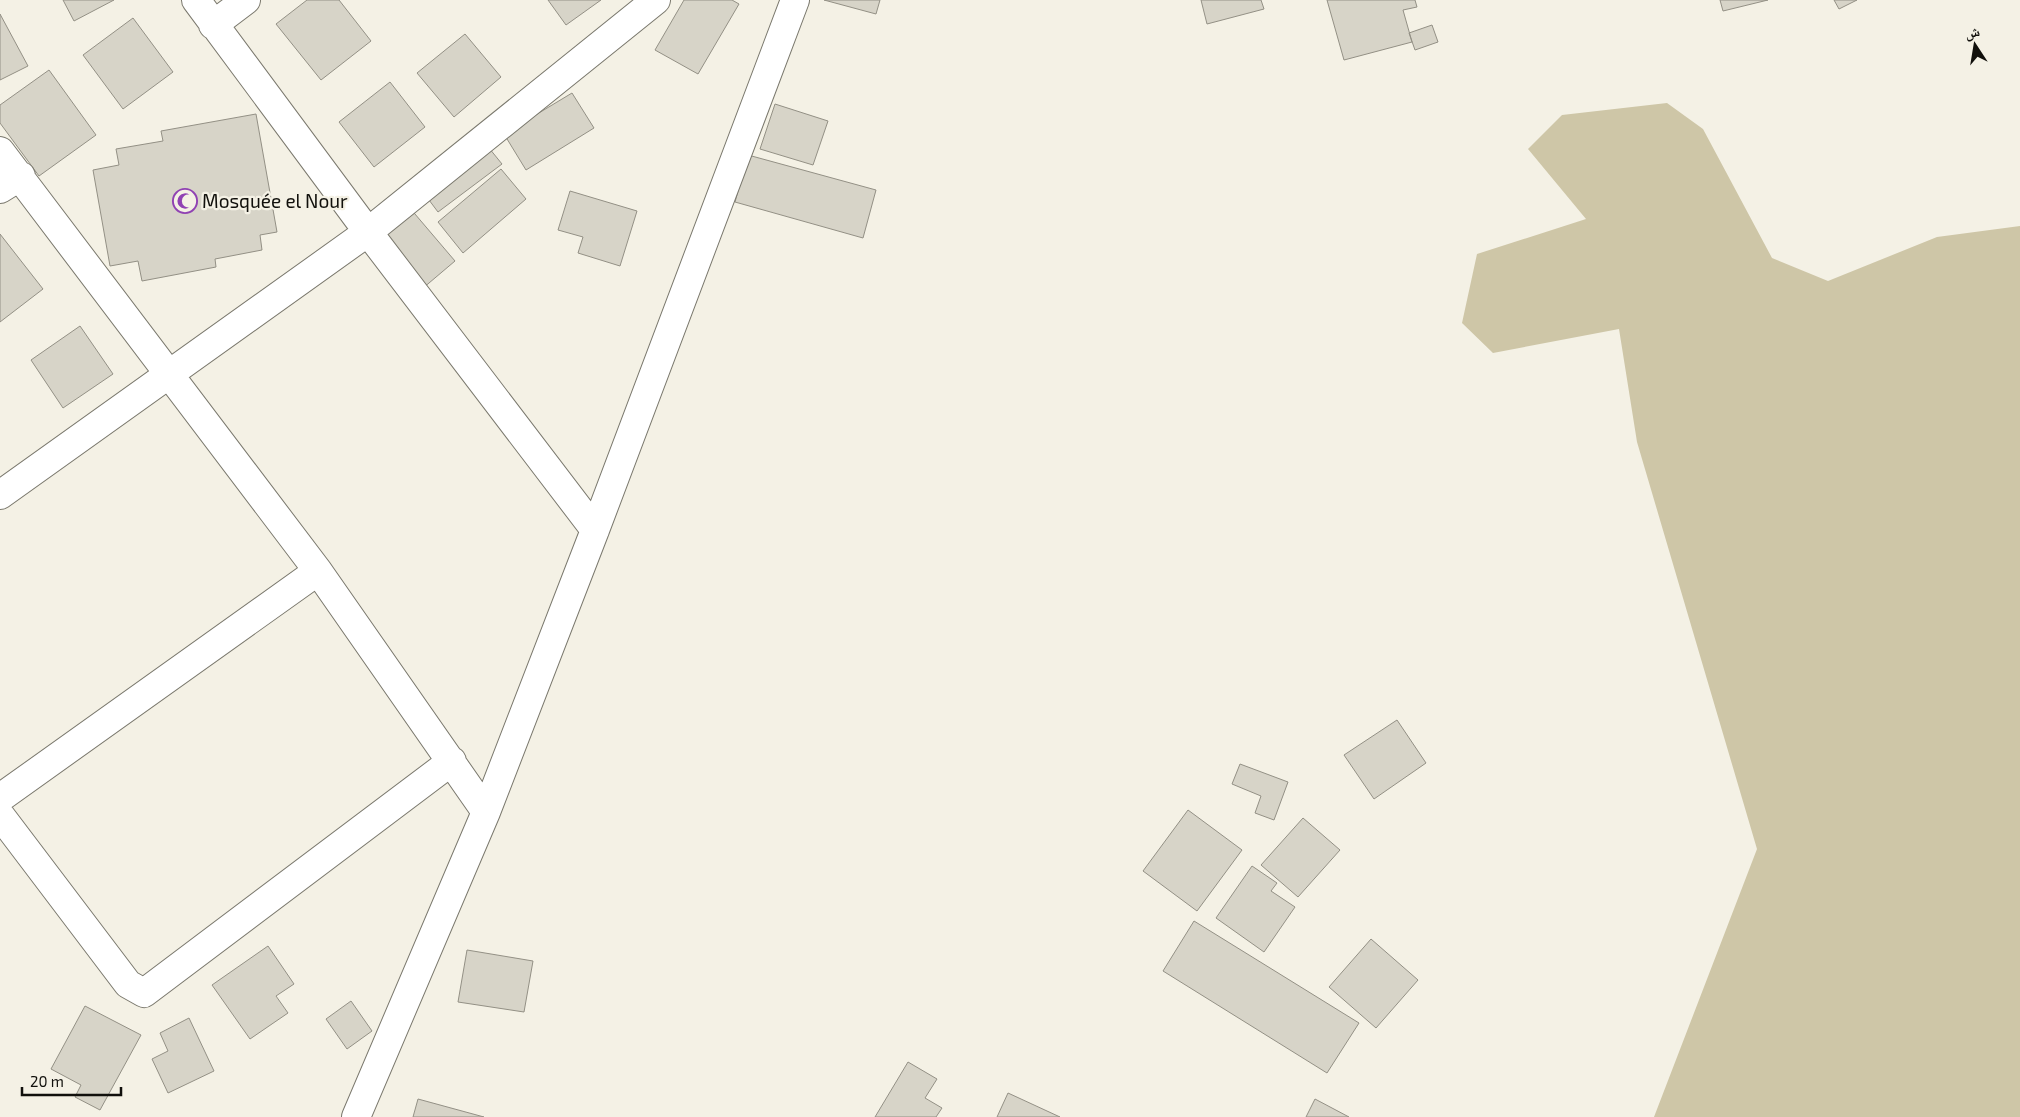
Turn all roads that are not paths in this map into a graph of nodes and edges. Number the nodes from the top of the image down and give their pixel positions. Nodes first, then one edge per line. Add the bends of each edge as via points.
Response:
1 (196, 0) edge
2 (246, 0) edge
3 (656, 0) edge
4 (795, 0) edge
5 (214, 25) junction
6 (0, 150) edge
7 (10, 182) edge
8 (368, 232) junction
9 (170, 374) junction
10 (0, 495) edge
11 (596, 530) junction
12 (318, 571) junction
13 (452, 761) junction
14 (0, 798) edge
15 (486, 812) junction
16 (0, 815) edge
17 (356, 1117) edge

1 - 5 street
2 - 5 street
3 - 8 street
4 - 11 street
5 - 8 street
6 - 7 street
7 - 9 street
8 - 9 street
8 - 11 street
9 - 10 street
9 - 12 street
11 - 15 street
12 - 13 street
12 - 14 street
13 - 15 street
13 - 16 street via 144,993 128,984
15 - 17 street

